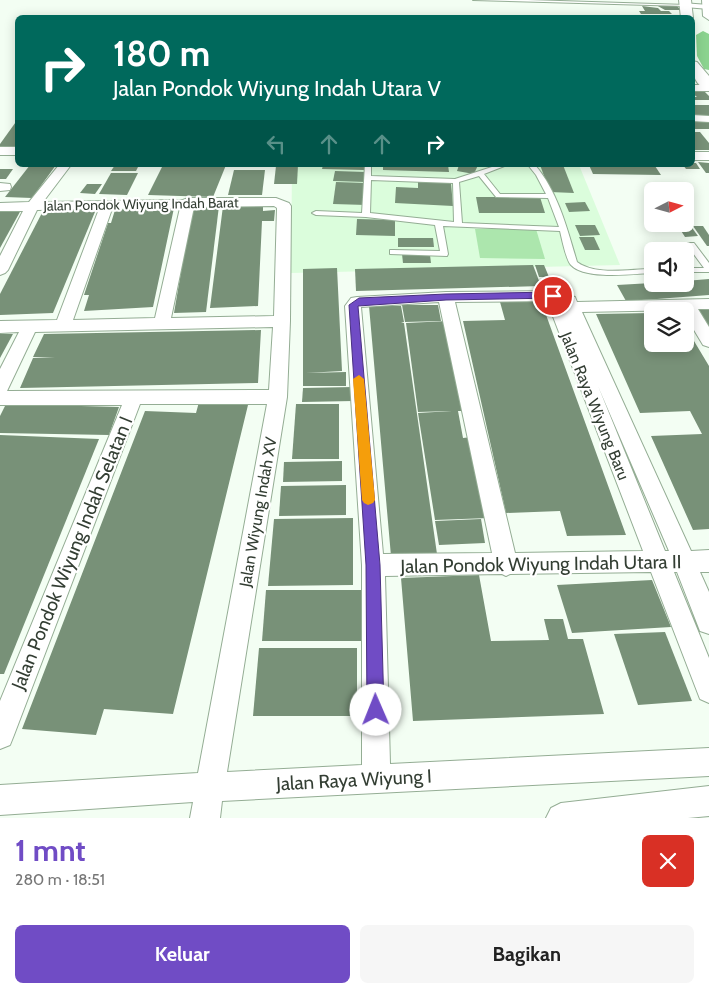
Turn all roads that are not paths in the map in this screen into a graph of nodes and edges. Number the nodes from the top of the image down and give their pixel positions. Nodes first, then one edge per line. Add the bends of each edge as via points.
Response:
1 (475, 0) edge
2 (510, 0) edge
3 (688, 3) edge
4 (708, 9) edge
5 (695, 69) edge
6 (709, 87) edge
7 (695, 88) edge
8 (695, 118) edge
9 (709, 118) edge
10 (15, 151) edge
11 (0, 152) edge
12 (695, 156) edge
13 (709, 156) edge
14 (63, 167) edge
15 (368, 167) edge
16 (498, 167) edge
17 (532, 167) edge
18 (480, 173) junction
19 (368, 178) junction
20 (456, 181) junction
21 (550, 196) junction
22 (188, 202) junction
23 (107, 204) junction
24 (282, 204) joint
25 (0, 207) edge
26 (32, 207) junction
27 (316, 212) dead end
28 (366, 215) junction
29 (439, 224) junction
30 (458, 225) junction
31 (563, 229) junction
32 (694, 249) edge
33 (393, 252) dead end
34 (709, 269) edge
35 (0, 270) edge
36 (694, 270) edge
37 (644, 271) edge
38 (553, 296) junction
39 (446, 297) junction
40 (709, 304) edge
41 (694, 305) edge
42 (644, 306) edge
43 (574, 307) junction
44 (694, 316) edge
45 (282, 321) junction
46 (162, 324) junction
47 (62, 325) junction
48 (0, 326) edge
49 (30, 326) junction
50 (709, 341) edge
51 (0, 387) edge
52 (278, 397) junction
53 (0, 398) edge
54 (133, 399) junction
55 (709, 561) edge
56 (685, 562) junction
57 (657, 563) junction
58 (373, 565) junction
59 (506, 565) junction
60 (709, 622) edge
61 (709, 690) edge
62 (0, 736) edge
63 (709, 762) edge
64 (376, 779) junction
65 (210, 787) junction
66 (0, 800) edge
67 (709, 801) edge
68 (205, 818) edge
69 (560, 818) edge

1 - 2 lane
2 - 3 lane
3 - 4 street
5 - 6 main road
6 - 7 street
8 - 9 street
10 - 11 street
12 - 13 street
14 - 26 street
15 - 19 lane
16 - 18 lane
17 - 21 lane
18 - 20 lane
18 - 21 lane via 498,196
19 - 20 lane
19 - 28 lane
20 - 30 lane
21 - 31 lane
22 - 23 street, Jalan Pondok Wiyung Indah Barat
22 - 24 street, Jalan Pondok Wiyung Indah Barat
22 - 46 street
23 - 26 street, Jalan Pondok Wiyung Indah Barat
23 - 47 street
24 - 45 street, Jalan Wiyung Indah XV via 285,208
25 - 26 street, Jalan Pondok Wiyung Indah Barat
26 - 35 street
27 - 28 lane
28 - 29 lane
29 - 30 lane
29 - 33 lane via 444,254
30 - 31 lane
31 - 37 lane via 573,263 579,268
32 - 34 lane
34 - 36 lane
38 - 39 street
38 - 43 street, Jalan Raya Wiyung Baru via 567,300
38 - 57 street, Jalan Raya Wiyung Baru
39 - 58 street via 359,302 353,306
39 - 59 street
40 - 41 street
42 - 43 street
43 - 56 street, Jalan Raya Wiyung Baru
44 - 50 street
45 - 46 street
45 - 52 street, Jalan Wiyung Indah XV
46 - 47 street
47 - 49 street
48 - 49 street
49 - 51 street
52 - 54 street
52 - 65 street, Jalan Wiyung Indah XV
53 - 54 street
54 - 62 street, Jalan Pondok Wiyung Indah Selatan I
55 - 56 street, Jalan Pondok Wiyung Indah Utara II
56 - 57 street, Jalan Pondok Wiyung Indah Utara II
56 - 60 street, Jalan Raya Wiyung Baru
57 - 59 street, Jalan Pondok Wiyung Indah Utara II
57 - 61 street, Jalan Raya Wiyung Baru
58 - 59 street, Jalan Pondok Wiyung Indah Utara II
58 - 64 street
63 - 64 street, Jalan Raya Wiyung I
64 - 65 street, Jalan Raya Wiyung I
65 - 66 street, Jalan Raya Wiyung I
65 - 68 street, Jalan Wiyung Indah XV
67 - 69 street

